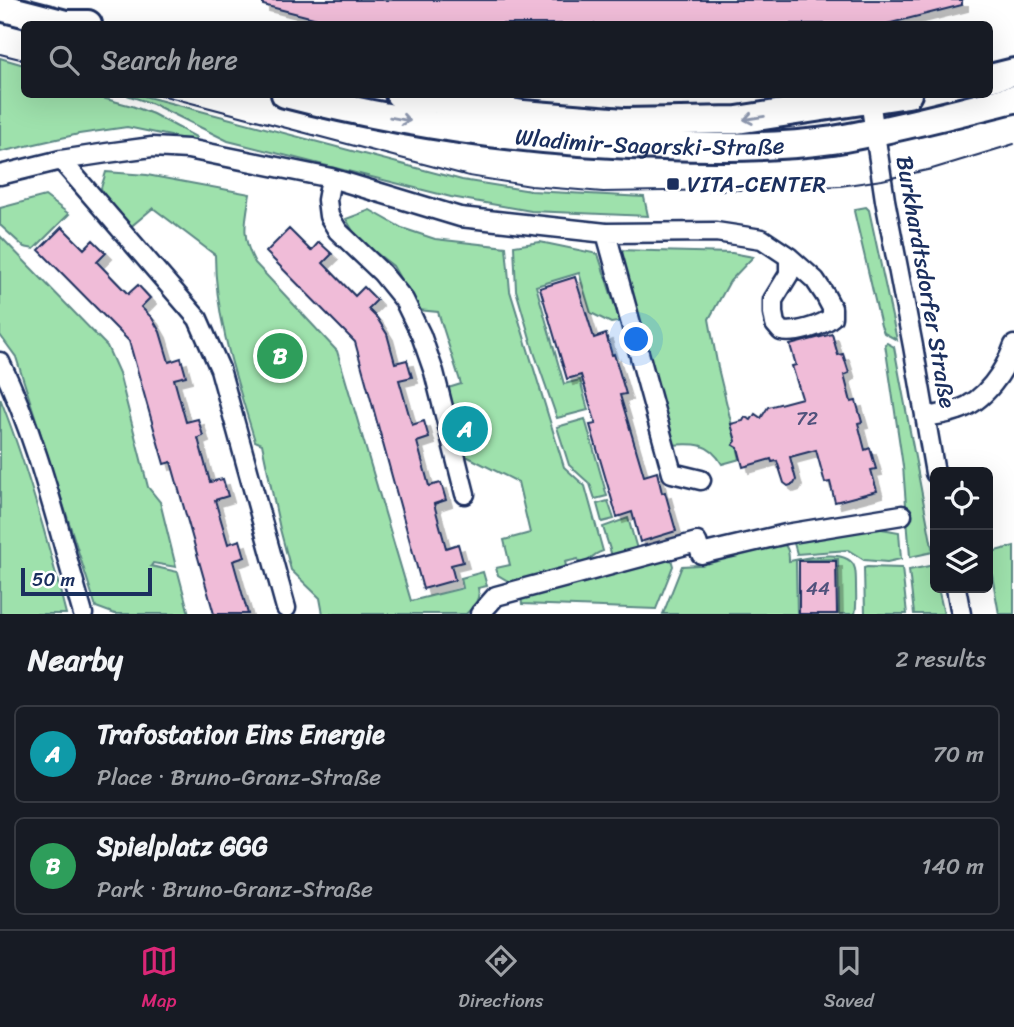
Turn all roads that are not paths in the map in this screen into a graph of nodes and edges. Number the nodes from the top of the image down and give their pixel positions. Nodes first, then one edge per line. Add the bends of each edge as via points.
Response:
1 (0, 8) edge
2 (54, 21) edge
3 (1014, 72) edge
4 (993, 77) edge
5 (302, 98) edge
6 (424, 98) edge
7 (883, 98) edge
8 (1014, 99) edge
9 (870, 100) junction
10 (875, 131) junction
11 (61, 160) junction
12 (0, 175) edge
13 (331, 178) junction
14 (606, 233) junction
15 (789, 257) dead end
16 (1014, 345) edge
17 (0, 362) edge
18 (925, 417) junction
19 (934, 467) edge
20 (701, 480) dead end
21 (465, 494) dead end
22 (902, 514) dead end
23 (957, 593) edge
24 (286, 608) dead end
25 (83, 614) edge
26 (480, 614) edge
27 (961, 614) edge

1 - 2 main road
3 - 4 main road
5 -> 10 main road, Wladimir-Sagorski-Straße via 473,132 573,143 730,148 833,140
9 -> 6 main road, Wladimir-Sagorski-Straße via 737,120 624,122 523,114
7 - 9 main road, Wladimir-Sagorski-Straße
8 - 10 main road, Wladimir-Sagorski-Straße
9 - 10 street, Burkhardtsdorfer Straße
10 - 18 street, Burkhardtsdorfer Straße
11 - 12 street
11 - 13 street via 152,147 188,149
11 - 24 street via 198,320 220,369
13 - 14 street via 460,217
13 - 21 street via 327,200 338,231 404,300 421,335
14 - 15 street via 716,232 762,239
14 - 20 street via 672,473
16 - 18 street via 1003,369 982,395 961,409
17 - 25 street via 30,434
18 - 19 street, Burkhardtsdorfer Straße
22 - 26 street via 701,554 697,542 691,543 496,596
23 - 27 street

